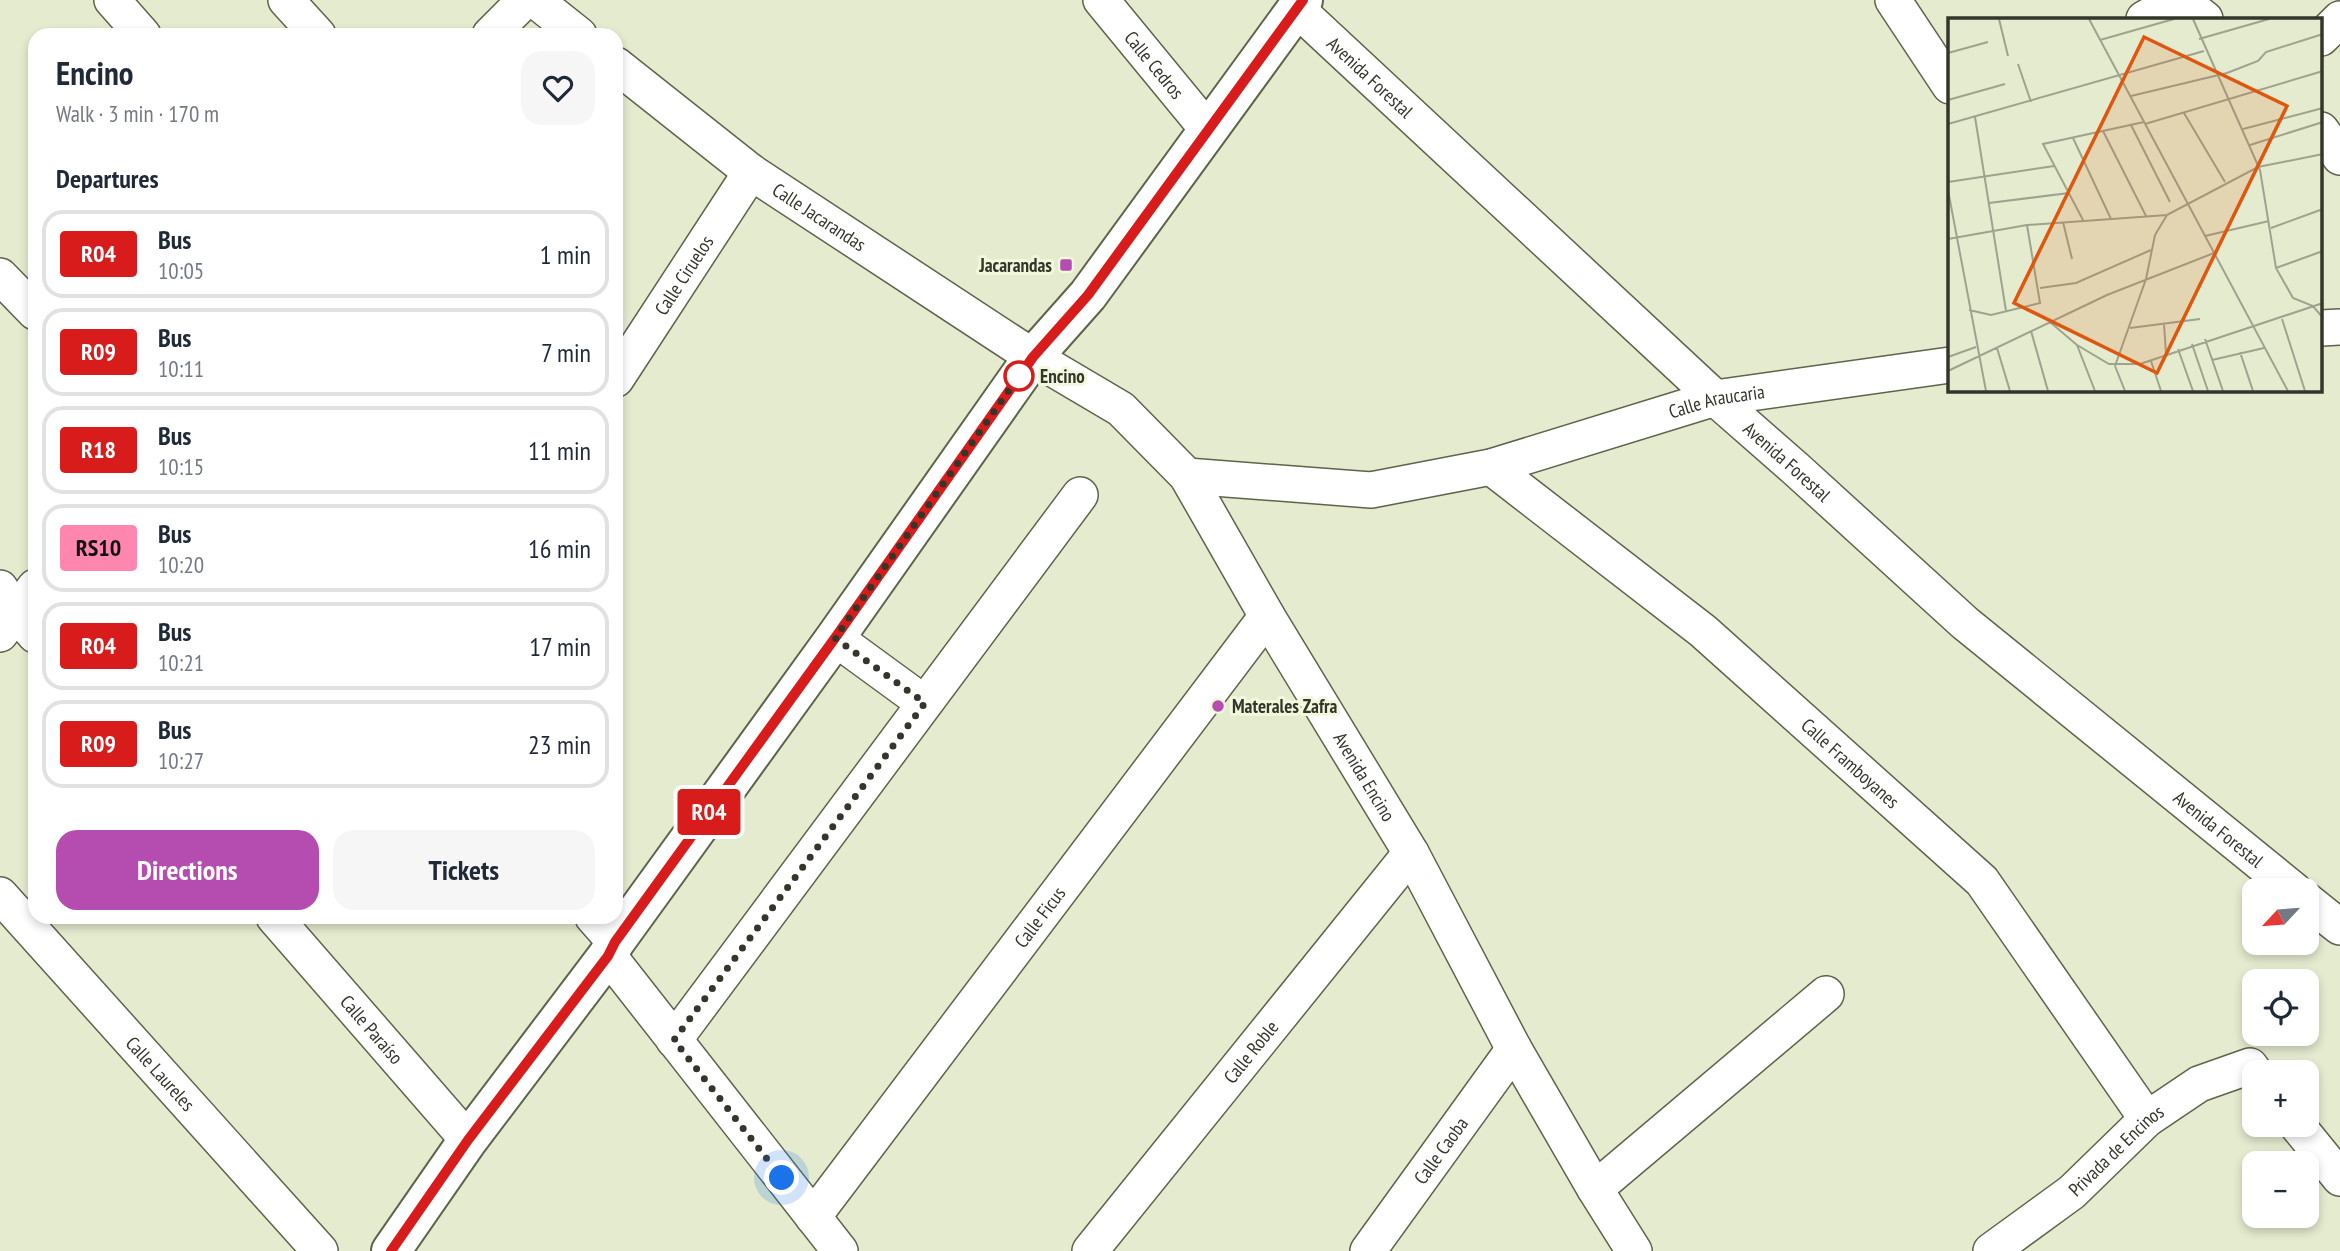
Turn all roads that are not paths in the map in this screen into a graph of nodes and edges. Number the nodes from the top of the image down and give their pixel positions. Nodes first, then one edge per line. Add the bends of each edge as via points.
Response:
1 (112, 0) edge
2 (286, 0) edge
3 (525, 0) edge
4 (535, 0) edge
5 (1101, 0) edge
6 (1892, 0) edge
7 (2179, 0) edge
8 (1300, 5) edge
9 (2146, 18) edge
10 (2204, 18) edge
11 (2340, 19) edge
12 (137, 28) edge
13 (312, 28) edge
14 (497, 28) edge
15 (570, 28) edge
16 (2322, 37) edge
17 (623, 71) edge
18 (1948, 83) edge
19 (1208, 130) junction
20 (2322, 131) edge
21 (2340, 157) edge
22 (751, 172) junction
23 (0, 276) edge
24 (28, 305) edge
25 (2340, 327) edge
26 (2322, 328) edge
27 (1033, 357) junction
28 (1948, 365) edge
29 (623, 368) edge
30 (1715, 398) junction
31 (1491, 467) junction
32 (1187, 476) junction
33 (1080, 495) dead end
34 (1267, 616) junction
35 (835, 638) junction
36 (925, 703) junction
37 (1411, 853) junction
38 (2279, 878) edge
39 (0, 895) edge
40 (2319, 910) edge
41 (623, 915) edge
42 (280, 924) edge
43 (616, 924) edge
44 (2340, 927) edge
45 (605, 938) edge
46 (1826, 994) dead end
47 (674, 1040) junction
48 (1514, 1049) junction
49 (2242, 1073) edge
50 (2147, 1119) junction
51 (2307, 1137) edge
52 (468, 1140) junction
53 (2340, 1178) edge
54 (1595, 1189) junction
55 (813, 1217) junction
56 (1372, 1249) edge
57 (320, 1251) edge
58 (391, 1251) edge
59 (840, 1251) edge
60 (1090, 1251) edge
61 (1634, 1251) edge
62 (1991, 1251) edge

1 - 12 street
2 - 13 street
3 - 14 street
4 - 15 street
5 - 19 street, Calle Cedros
6 - 18 street
7 - 9 street
7 - 10 street
8 - 19 main road
8 - 30 street, Avenida Forestal
11 - 16 street
17 - 22 street, Calle Jacarandas
19 - 27 main road via 1088,295
20 - 21 street
22 - 27 street, Calle Jacarandas
22 - 29 street, Calle Ciruelos
23 - 24 street
25 - 26 street
27 - 32 street, Avenida Encino via 1121,409
27 - 35 main road
28 - 30 street, Calle Araucaria
30 - 31 street, Calle Araucaria
30 - 38 street, Avenida Forestal via 1965,623
31 - 32 street, Calle Araucaria via 1371,490
31 - 50 street, Calle Framboyanes via 1703,631 1982,881
32 - 34 street, Avenida Encino
33 - 36 street
34 - 37 street, Avenida Encino
34 - 55 street, Calle Ficus
35 - 36 street
35 - 41 main road
36 - 47 street
37 - 48 street, Avenida Encino
37 - 60 street, Calle Roble
39 - 57 street, Calle Laureles
40 - 44 street
42 - 52 street, Calle Paraíso
43 - 45 main road
45 - 47 street
45 - 52 main road
46 - 54 street
47 - 55 street
48 - 54 street, Avenida Encino
48 - 56 street, Calle Caoba
49 - 50 street, Privada de Encinos via 2199,1084
50 - 62 street, Privada de Encinos via 2073,1192
51 - 53 street
52 - 58 main road
54 - 61 street, Avenida Encino
55 - 59 street

